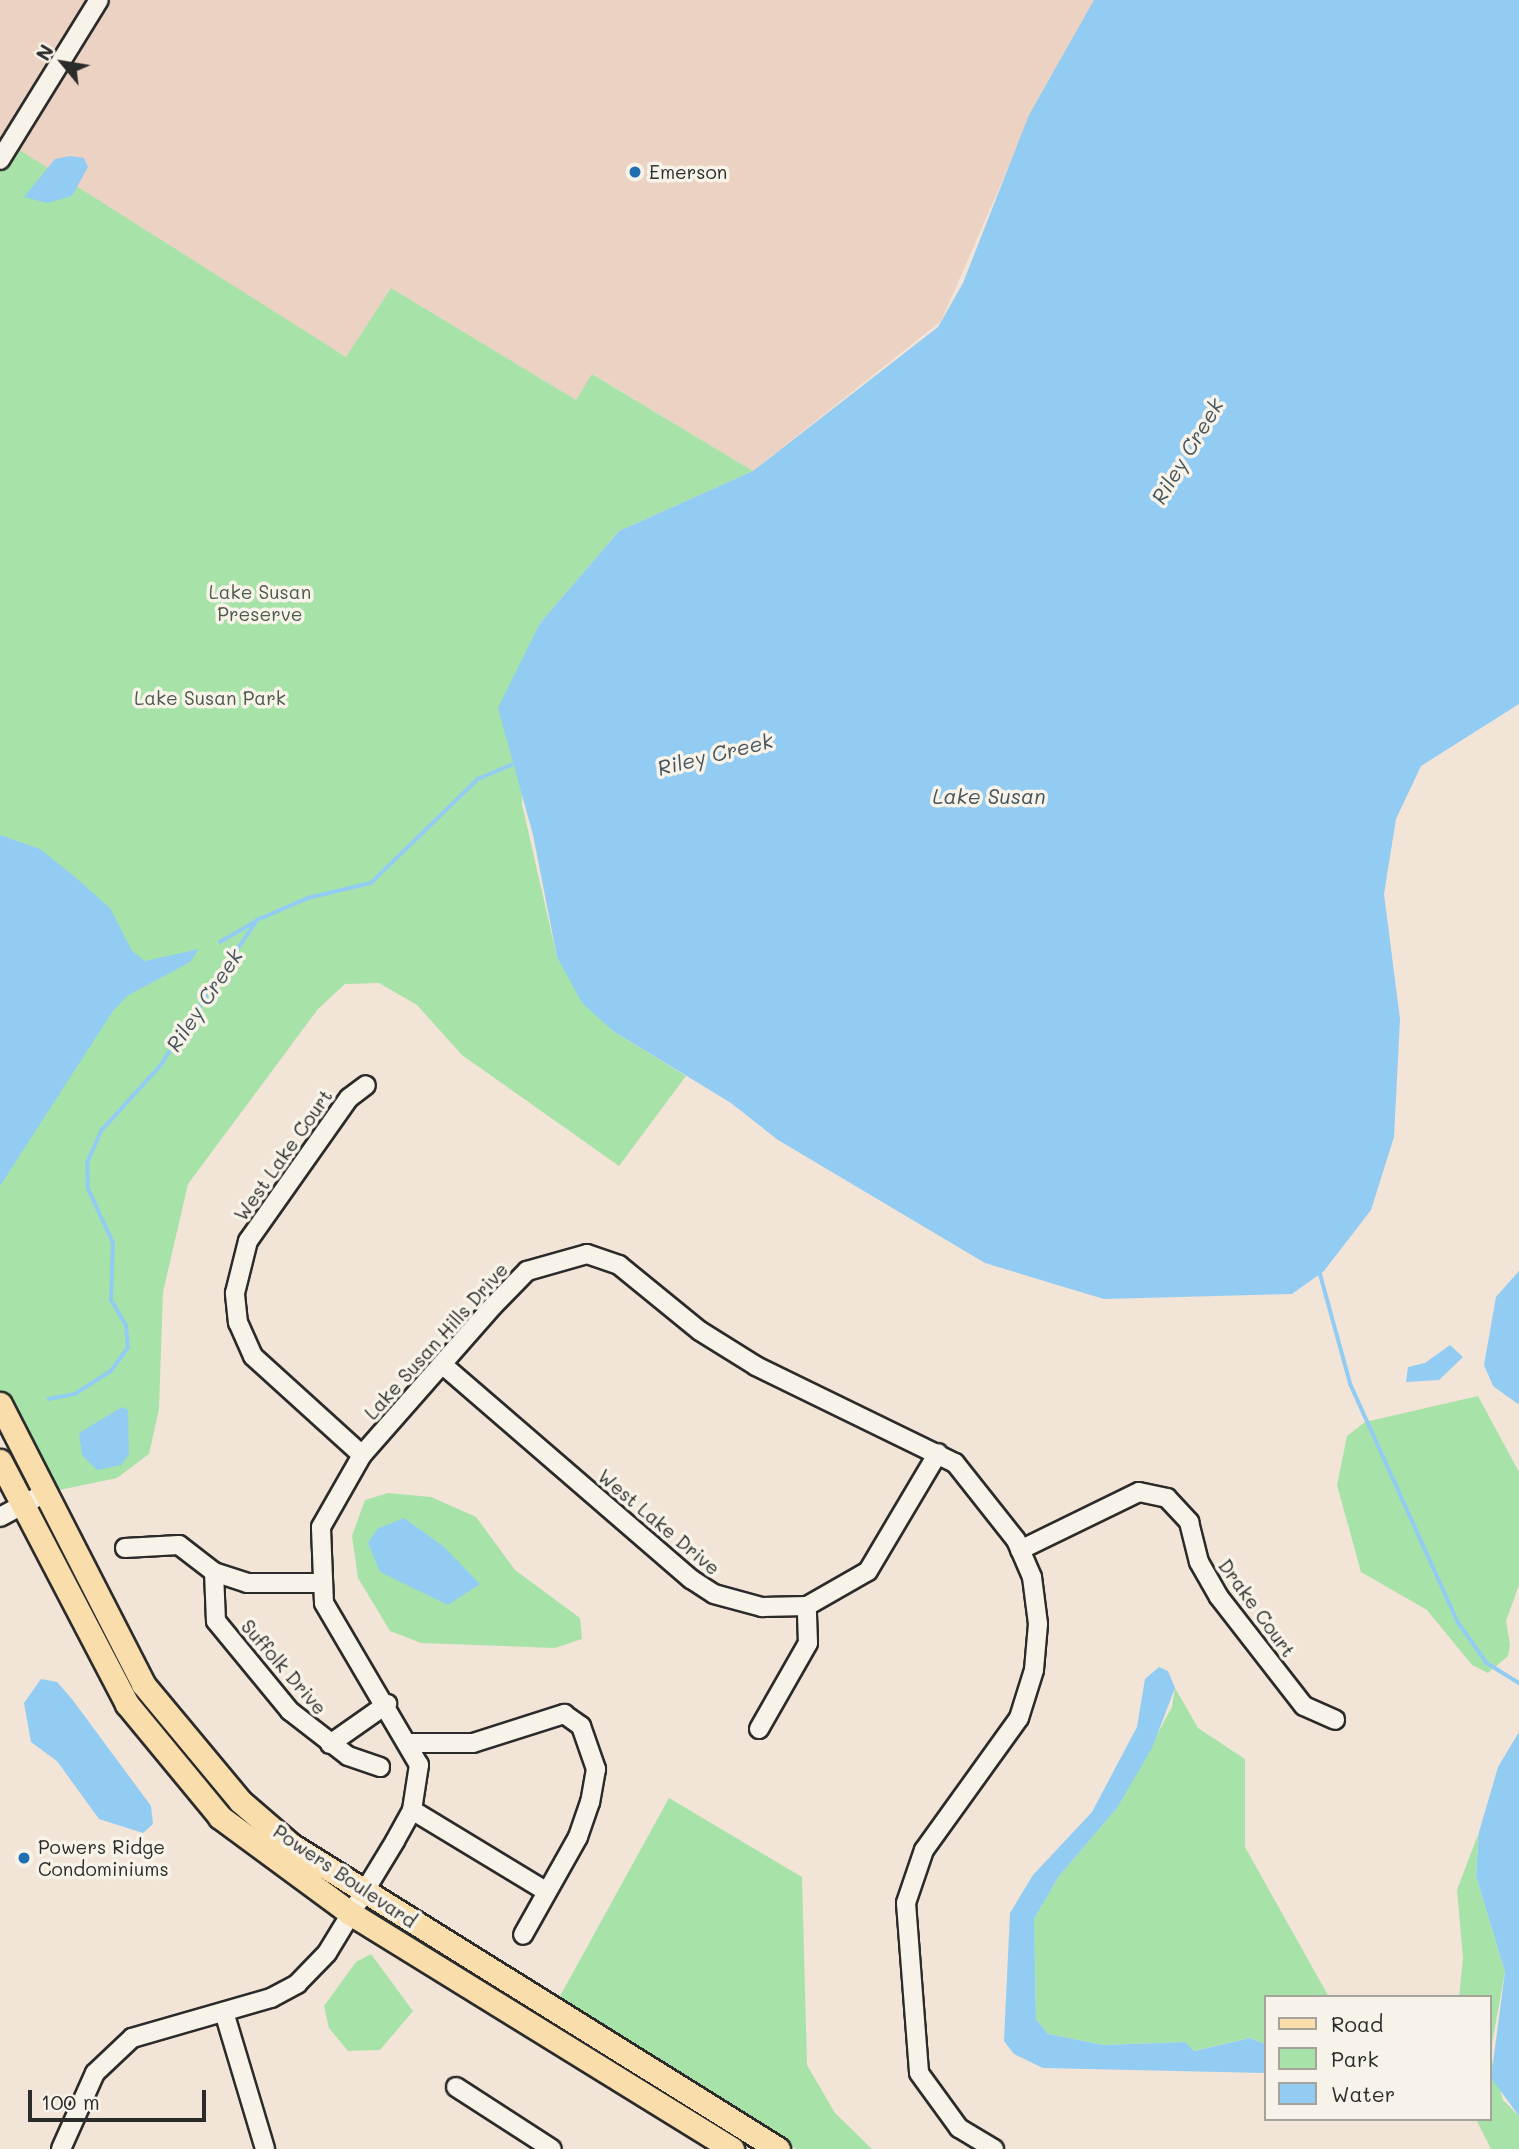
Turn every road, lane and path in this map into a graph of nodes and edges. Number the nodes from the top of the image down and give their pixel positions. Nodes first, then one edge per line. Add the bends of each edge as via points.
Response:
1 (99, 0) edge
2 (0, 160) edge
3 (366, 1085) dead end
4 (443, 1366) junction
5 (0, 1404) edge
6 (938, 1453) junction
7 (362, 1455) junction
8 (0, 1461) edge
9 (45, 1493) junction
10 (23, 1506) junction
11 (0, 1517) edge
12 (125, 1548) dead end
13 (1020, 1550) junction
14 (214, 1572) junction
15 (321, 1583) junction
16 (807, 1606) junction
17 (387, 1704) junction
18 (1335, 1720) dead end
19 (759, 1729) dead end
20 (412, 1743) junction
21 (330, 1744) junction
22 (380, 1767) dead end
23 (412, 1810) junction
24 (363, 1891) junction
25 (546, 1891) junction
26 (350, 1913) junction
27 (523, 1935) dead end
28 (224, 2012) junction
29 (456, 2087) dead end
30 (739, 2143) edge
31 (61, 2149) edge
32 (265, 2149) edge
33 (552, 2149) edge
34 (778, 2149) edge
35 (994, 2149) edge

1 - 2 street
3 - 7 street, West Lake Court via 349,1098 248,1241 235,1293 238,1323 253,1356
4 - 6 street, Lake Susan Hills Drive via 527,1271 587,1254 619,1265 700,1331 756,1366
4 - 7 street, Lake Susan Hills Drive
4 - 16 street, West Lake Drive via 691,1579 738,1602
5 - 9 main road, Powers Boulevard
6 - 13 street, Lake Susan Hills Drive via 979,1489
6 - 16 street via 868,1571
7 - 15 street, Lake Susan Hills Drive via 321,1527
8 - 10 main road, Powers Boulevard
9 - 10 street
9 - 24 main road, Powers Boulevard via 143,1684 196,1754 291,1845
10 - 11 street
10 - 26 main road, Powers Boulevard via 127,1704 172,1765 275,1863
12 - 14 street via 179,1545
13 - 18 street, Drake Court via 1139,1492 1167,1498 1189,1522 1199,1562 1219,1597 1304,1706
13 - 35 street, Lake Susan Hills Drive via 1032,1577 1038,1624 1034,1670 1019,1718 924,1850 906,1903 919,2073 959,2128
14 - 15 street via 247,1583
14 - 21 street, Suffolk Drive via 216,1621 290,1711
15 - 17 street, Lake Susan Hills Drive via 340,1639
16 - 19 street via 808,1643
17 - 20 street, Lake Susan Hills Drive
17 - 21 street
20 - 23 street, Lake Susan Hills Drive via 419,1765
20 - 25 street via 473,1743 564,1714 581,1726 596,1769 590,1801
21 - 22 street, Suffolk Drive
23 - 24 street, Lake Susan Hills Drive
23 - 25 street
24 - 26 street, Lake Susan Hills Drive
24 - 30 main road, Powers Boulevard
25 - 27 street
26 - 28 street, Lake Susan Hills Drive via 327,1953 297,1984
26 - 30 main road, Powers Boulevard
28 - 31 street, Lake Susan Hills Drive via 158,2026 111,2054 80,2099
28 - 32 street
29 - 33 street
30 - 34 main road, Powers Boulevard

